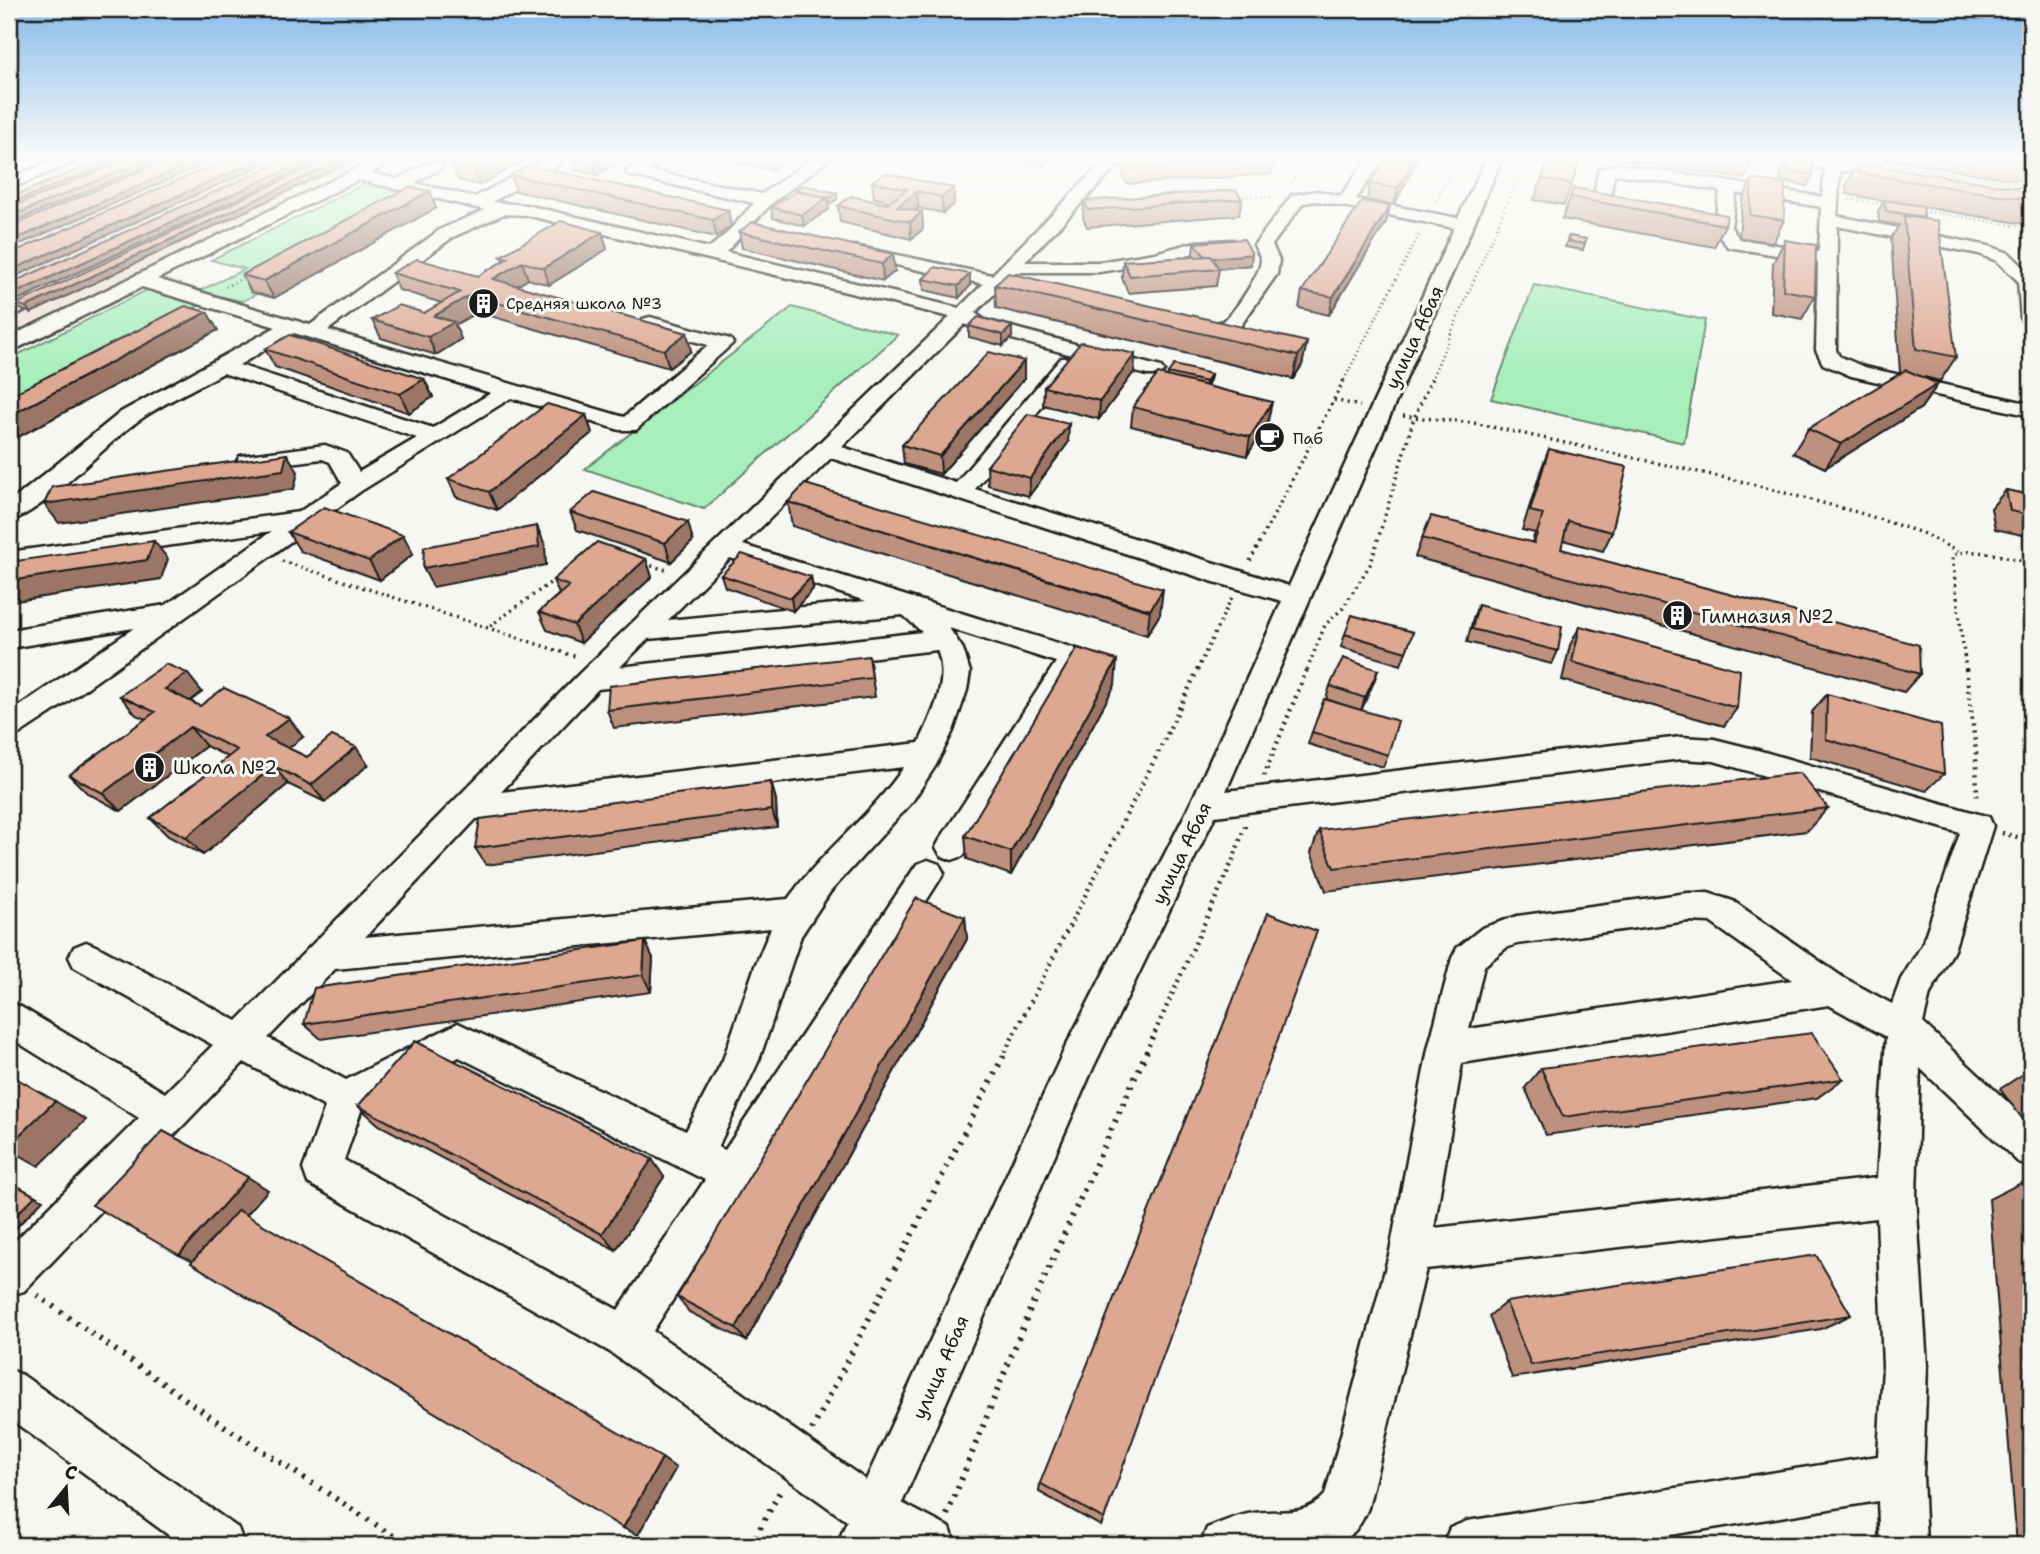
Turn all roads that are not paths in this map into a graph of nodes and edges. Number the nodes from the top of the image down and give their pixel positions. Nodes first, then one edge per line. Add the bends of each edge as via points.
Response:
1 (238, 232) edge
2 (449, 232) edge
3 (617, 232) edge
4 (737, 232) edge
5 (762, 232) edge
6 (1053, 232) edge
7 (1273, 232) edge
8 (1463, 232) edge
9 (1725, 232) edge
10 (1828, 232) edge
11 (1918, 232) edge
12 (769, 233) edge
13 (1263, 245) junction
14 (836, 247) edge
15 (713, 254) junction
16 (1828, 259) junction
17 (1004, 274) junction
18 (140, 280) junction
19 (2029, 280) edge
20 (69, 282) edge
21 (1035, 291) edge
22 (9, 312) edge
23 (965, 315) junction
24 (625, 316) edge
25 (9, 319) edge
26 (2031, 319) edge
27 (1177, 323) edge
28 (303, 329) junction
29 (41, 330) junction
30 (9, 345) edge
31 (1077, 351) junction
32 (222, 366) junction
33 (1154, 371) dead end
34 (508, 391) junction
35 (2031, 410) edge
36 (437, 437) junction
37 (828, 450) junction
38 (223, 465) edge
39 (85, 485) edge
40 (355, 485) junction
41 (43, 491) junction
42 (961, 491) junction
43 (9, 514) edge
44 (307, 518) junction
45 (725, 548) junction
46 (9, 560) edge
47 (1298, 597) junction
48 (908, 606) junction
49 (176, 612) junction
50 (641, 631) junction
51 (9, 639) edge
52 (942, 639) junction
53 (597, 673) junction
54 (9, 727) edge
55 (928, 753) junction
56 (1205, 805) junction
57 (466, 808) junction
58 (797, 912) junction
59 (326, 956) junction
60 (86, 957) dead end
61 (1832, 989) junction
62 (9, 1018) edge
63 (1904, 1030) junction
64 (242, 1040) junction
65 (1446, 1049) junction
66 (346, 1099) junction
67 (169, 1116) junction
68 (2031, 1149) edge
69 (694, 1155) junction
70 (731, 1174) junction
71 (1896, 1196) junction
72 (1410, 1251) junction
73 (9, 1275) edge
74 (625, 1337) junction
75 (9, 1391) edge
76 (1900, 1475) junction
77 (867, 1529) edge
78 (939, 1532) edge
79 (1301, 1541) edge
80 (221, 1545) edge
81 (1224, 1545) edge
82 (1467, 1545) edge
83 (1903, 1545) edge

1 - 18 street
2 - 28 street
3 - 15 street
4 - 15 street
5 - 12 street
6 - 17 street
7 - 13 street
8 - 47 street, улица Абая
9 - 16 street via 1728,239 1745,246
10 - 16 street
11 - 19 street via 2003,257
13 - 17 street via 1196,247 1099,267
13 - 27 street via 1270,260 1268,274 1232,324 1216,330
14 - 17 street
15 - 23 street
16 - 35 street via 1826,350 1830,359 1858,372
17 - 21 street
17 - 23 street
18 - 28 street
18 - 29 street
19 - 26 street
20 - 22 street
23 - 31 street via 978,324
23 - 37 street
24 - 34 street via 723,343 628,425
25 - 29 street
28 - 32 street
28 - 34 street
29 - 30 street
31 - 33 street
31 - 42 street
32 - 36 street
32 - 41 street via 129,417 77,457
34 - 36 street
36 - 40 street
37 - 42 street
37 - 45 street
38 - 40 street via 325,452 338,458
39 - 41 street
40 - 44 street
41 - 43 street
42 - 47 street
44 - 46 street
44 - 49 street
45 - 48 street
45 - 50 street
47 - 56 street, улица Абая
48 - 50 street
48 - 52 street
48 - 70 street via 1073,658
49 - 51 street
49 - 54 street
50 - 53 street
52 - 53 street
52 - 55 street via 956,668 955,686
53 - 57 street
55 - 57 street
55 - 58 street via 893,804 839,859
56 - 63 street via 1681,748 1754,760 1978,826 1937,950 1913,990
56 - 77 street, улица Абая via 1079,1058
57 - 59 street
58 - 59 street
58 - 69 street via 775,954 741,1060
59 - 64 street
60 - 64 street
61 - 63 street
61 - 65 street
61 - 65 street via 1721,911 1707,907 1517,930 1494,938 1469,958
62 - 67 street
63 - 68 street
63 - 71 street
64 - 66 street
64 - 67 street
65 - 72 street
66 - 69 street via 458,1039
66 - 74 street via 322,1169
67 - 73 street
69 - 70 street
70 - 74 street
71 - 72 street
71 - 76 street via 1905,1366
72 - 79 street via 1345,1508 1335,1523
74 - 77 street via 797,1459
75 - 80 street
76 - 82 street
76 - 83 street
77 - 78 street
79 - 81 street via 1245,1538

